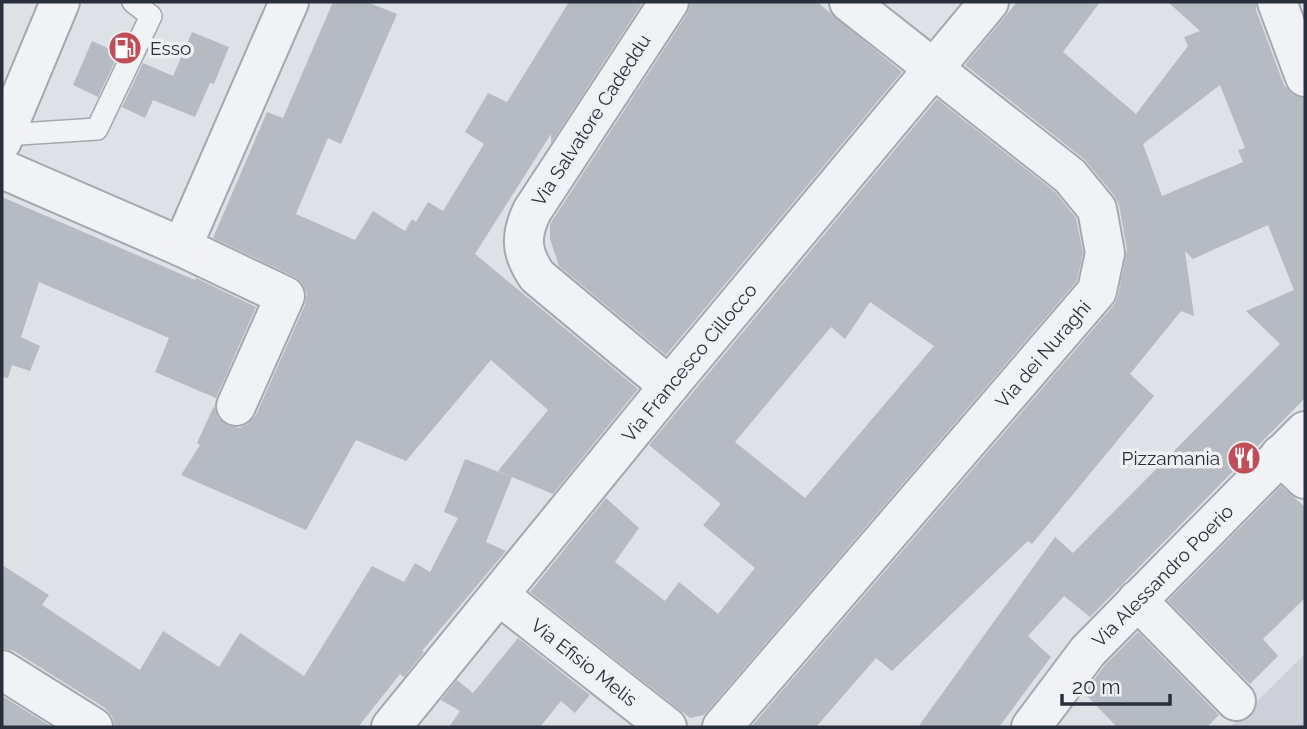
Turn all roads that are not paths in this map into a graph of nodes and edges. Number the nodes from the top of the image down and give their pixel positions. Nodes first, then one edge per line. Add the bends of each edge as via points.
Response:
1 (60, 2) edge
2 (133, 2) edge
3 (289, 2) edge
4 (668, 2) edge
5 (849, 2) edge
6 (989, 2) edge
7 (1277, 2) edge
8 (933, 67) junction
9 (1305, 77) edge
10 (3, 149) edge
11 (182, 247) junction
12 (669, 386) junction
13 (236, 407) dead end
14 (1297, 455) edge
15 (499, 596) junction
16 (1137, 600) junction
17 (2, 670) edge
18 (1236, 701) dead end
19 (93, 727) edge
20 (391, 727) edge
21 (667, 727) edge
22 (722, 727) edge
23 (1031, 727) edge

1 - 10 street
2 - 10 lane via 150,16 97,129
3 - 11 street
4 - 12 street, Via Salvatore Cadeddu via 532,211 525,225 524,245 526,261 537,276
5 - 8 street, Via dei Nuraghi
6 - 8 street, Via Francesco Cillocco
7 - 9 street
8 - 12 street, Via Francesco Cillocco
8 - 22 street, Via dei Nuraghi via 1070,176 1097,209 1105,253 1097,290
10 - 11 street
11 - 13 street via 285,296
12 - 15 street, Via Francesco Cillocco
14 - 16 street, Via Alessandro Poerio
15 - 20 street, Via Francesco Cillocco
15 - 21 street, Via Efisio Melis
16 - 18 street
16 - 23 street, Via Alessandro Poerio via 1087,651
17 - 19 street

